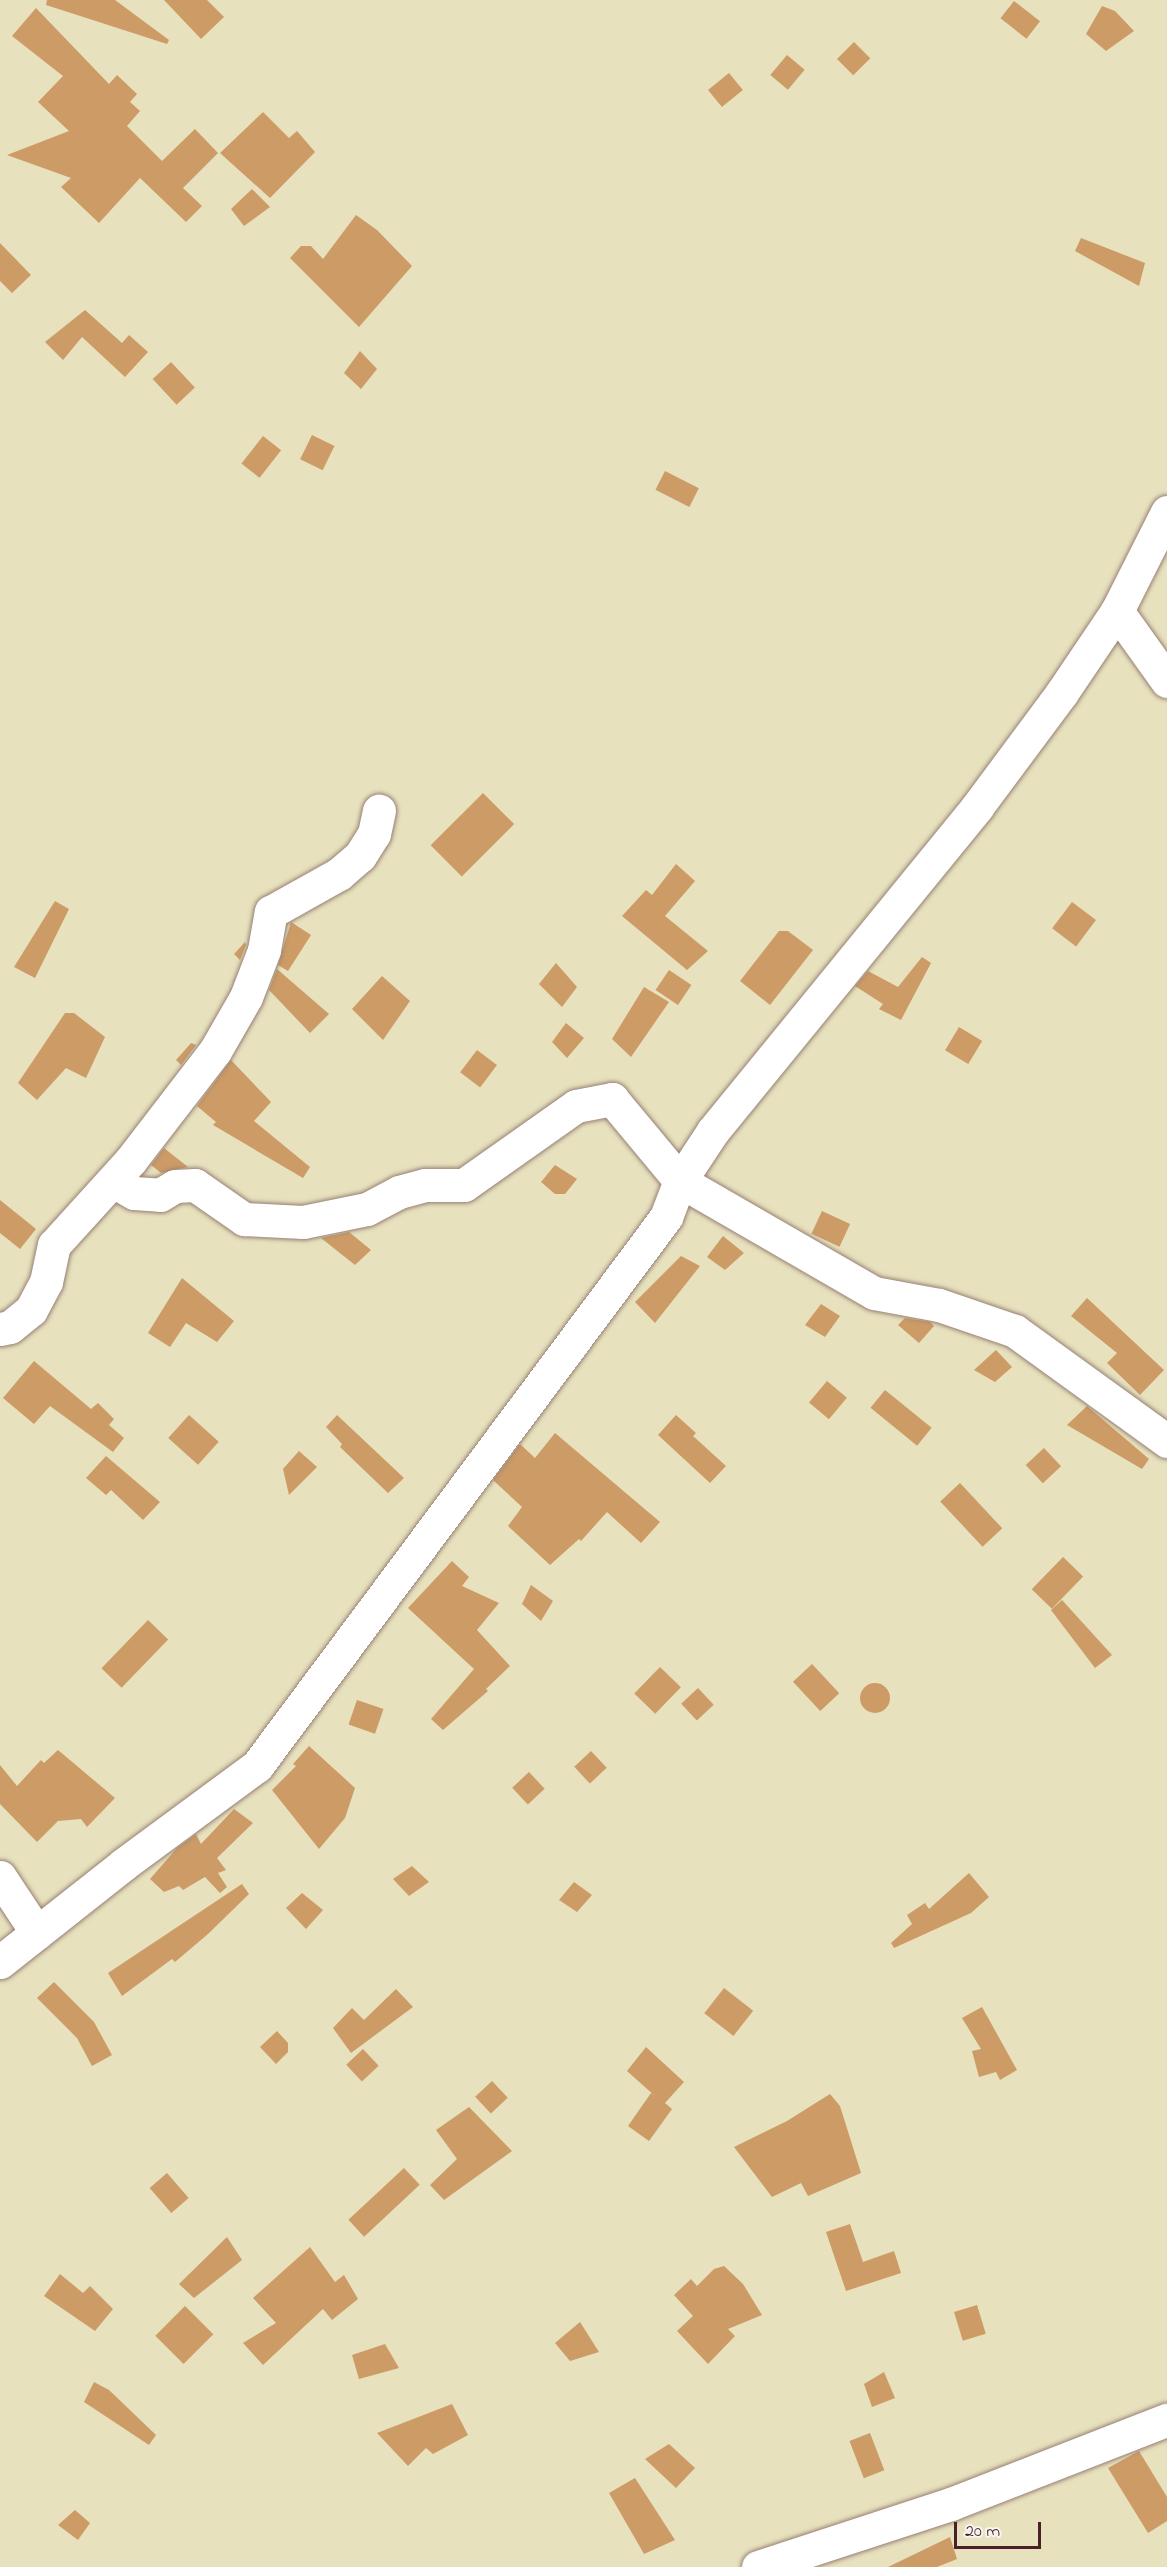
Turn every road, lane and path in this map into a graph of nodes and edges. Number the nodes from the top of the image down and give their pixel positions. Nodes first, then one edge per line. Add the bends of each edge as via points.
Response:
1 (1167, 513) edge
2 (1117, 611) junction
3 (1167, 681) edge
4 (379, 810) dead end
5 (113, 1181) junction
6 (680, 1181) junction
7 (0, 1329) edge
8 (1167, 1441) edge
9 (0, 1877) edge
10 (37, 1933) junction
11 (0, 1962) edge
12 (1167, 2420) edge
13 (758, 2567) edge

1 - 2 street
2 - 3 street
2 - 6 street via 977,807 713,1131
4 - 5 street via 374,834 360,856 339,874 271,912 264,950 232,1025 159,1127
5 - 6 street via 134,1193 160,1195 176,1186 195,1185 244,1218 303,1222 367,1209 399,1192 425,1185 464,1185 576,1106 612,1099
5 - 7 street via 54,1245 46,1282 31,1310 10,1327
6 - 8 street via 874,1293 939,1305 1016,1331
6 - 10 street via 666,1216 612,1291 257,1766
9 - 10 street
10 - 11 street
12 - 13 street via 951,2504

